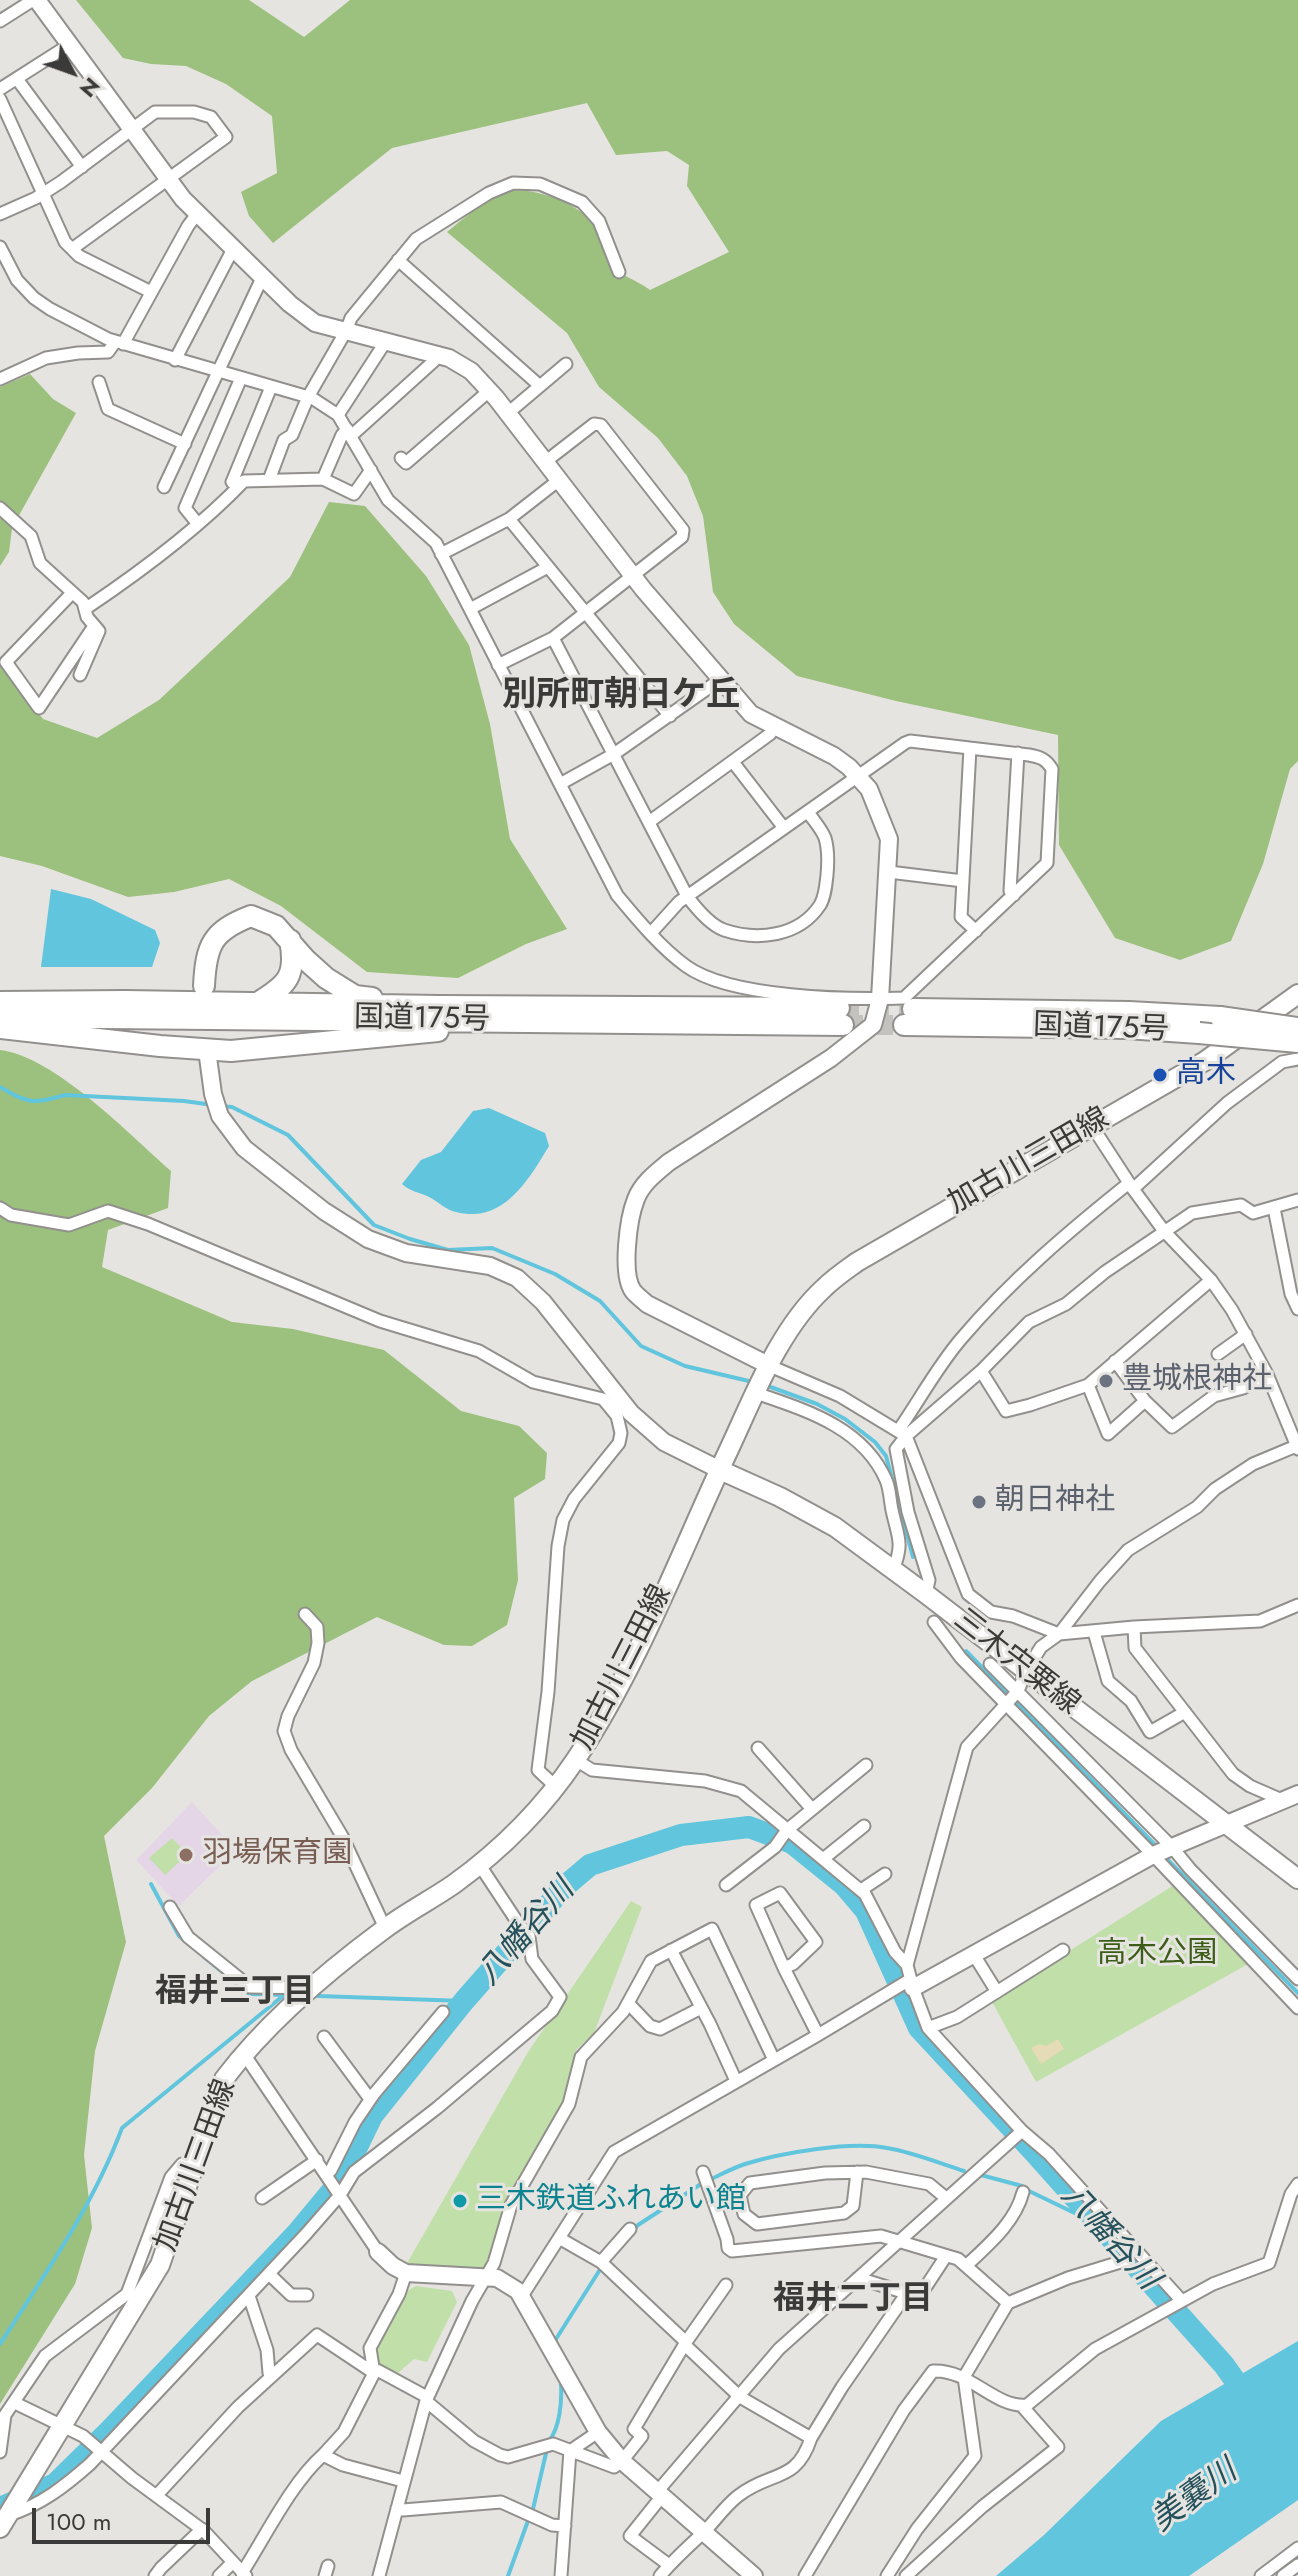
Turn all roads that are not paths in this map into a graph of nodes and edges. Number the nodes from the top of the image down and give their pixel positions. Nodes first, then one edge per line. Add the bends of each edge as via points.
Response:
1 (35, 0) edge
2 (0, 21) edge
3 (69, 45) junction
4 (17, 79) junction
5 (0, 89) edge
6 (0, 99) edge
7 (132, 130) junction
8 (82, 167) junction
9 (169, 180) junction
10 (43, 193) junction
11 (0, 214) edge
12 (197, 214) junction
13 (0, 247) edge
14 (72, 249) junction
15 (233, 249) junction
16 (398, 260) junction
17 (619, 272) dead end
18 (262, 278) junction
19 (151, 292) junction
20 (346, 331) junction
21 (386, 341) junction
22 (119, 343) junction
23 (435, 354) junction
24 (175, 360) junction
25 (566, 364) dead end
26 (220, 373) junction
27 (241, 378) junction
28 (0, 379) edge
29 (99, 382) dead end
30 (540, 386) junction
31 (271, 387) junction
32 (489, 391) junction
33 (308, 397) junction
34 (508, 413) junction
35 (338, 415) junction
36 (349, 432) junction
37 (185, 444) junction
38 (401, 458) dead end
39 (545, 462) junction
40 (371, 470) junction
41 (323, 479) junction
42 (269, 480) junction
43 (559, 480) junction
44 (164, 487) dead end
45 (238, 487) junction
46 (0, 508) edge
47 (509, 519) junction
48 (198, 524) junction
49 (441, 554) junction
50 (548, 567) junction
51 (632, 575) junction
52 (72, 593) junction
53 (85, 607) junction
54 (470, 609) junction
55 (585, 613) junction
56 (94, 626) junction
57 (553, 638) junction
58 (498, 665) junction
59 (80, 675) dead end
60 (721, 679) junction
61 (670, 716) junction
62 (775, 726) junction
63 (970, 748) junction
64 (1018, 753) junction
65 (614, 754) junction
66 (733, 762) junction
67 (858, 776) junction
68 (560, 784) junction
69 (808, 812) junction
70 (649, 822) junction
71 (784, 828) junction
72 (889, 872) junction
73 (963, 881) junction
74 (1014, 895) junction
75 (687, 896) junction
76 (976, 931) junction
77 (651, 933) junction
78 (290, 940) junction
79 (204, 986) dead end
80 (1298, 994) edge
81 (880, 999) junction
82 (0, 1002) edge
83 (259, 1002) junction
84 (439, 1006) junction
85 (0, 1017) edge
86 (504, 1021) junction
87 (0, 1028) edge
88 (1298, 1028) edge
89 (1276, 1035) dead end
90 (206, 1040) junction
91 (1298, 1042) edge
92 (1298, 1059) edge
93 (1092, 1126) junction
94 (1131, 1186) junction
95 (1298, 1200) edge
96 (0, 1208) edge
97 (1274, 1208) junction
98 (1164, 1231) junction
99 (1211, 1280) junction
100 (1298, 1309) edge
101 (1246, 1334) junction
102 (1218, 1354) dead end
103 (1115, 1361) junction
104 (981, 1371) junction
105 (1267, 1374) junction
106 (601, 1378) junction
107 (762, 1382) junction
108 (1088, 1385) junction
109 (586, 1394) junction
110 (1145, 1401) junction
111 (902, 1434) junction
112 (1297, 1448) edge
113 (720, 1470) junction
114 (893, 1570) junction
115 (926, 1594) junction
116 (1298, 1605) edge
117 (305, 1614) dead end
118 (934, 1622) dead end
119 (1134, 1627) junction
120 (1094, 1632) junction
121 (1059, 1634) junction
122 (990, 1664) dead end
123 (1026, 1671) junction
124 (1018, 1691) junction
125 (1006, 1704) junction
126 (1185, 1712) junction
127 (758, 1748) dead end
128 (576, 1760) junction
129 (866, 1765) dead end
130 (556, 1787) junction
131 (1298, 1794) edge
132 (1282, 1800) junction
133 (812, 1809) junction
134 (1225, 1824) junction
135 (864, 1826) dead end
136 (787, 1830) junction
137 (1172, 1847) junction
138 (1153, 1855) junction
139 (823, 1859) junction
140 (479, 1864) junction
141 (885, 1874) dead end
142 (1298, 1879) edge
143 (726, 1885) dead end
144 (861, 1890) junction
145 (170, 1907) dead end
146 (385, 1928) junction
147 (671, 1950) junction
148 (1063, 1950) dead end
149 (974, 1955) junction
150 (907, 1965) junction
151 (784, 1968) junction
152 (1298, 1979) edge
153 (912, 1984) junction
154 (311, 1988) junction
155 (997, 1992) junction
156 (628, 2003) junction
157 (701, 2008) junction
158 (1298, 2008) edge
159 (443, 2012) dead end
160 (928, 2028) junction
161 (818, 2035) junction
162 (324, 2037) dead end
163 (244, 2054) junction
164 (774, 2060) junction
165 (736, 2081) junction
166 (370, 2099) junction
167 (1022, 2131) junction
168 (317, 2160) junction
169 (194, 2168) junction
170 (703, 2172) dead end
171 (857, 2172) junction
172 (329, 2178) junction
173 (1298, 2184) edge
174 (1023, 2192) dead end
175 (340, 2195) junction
176 (262, 2198) dead end
177 (946, 2198) junction
178 (741, 2200) junction
179 (717, 2205) junction
180 (630, 2229) dead end
181 (559, 2238) junction
182 (898, 2241) junction
183 (378, 2252) joint
184 (946, 2256) junction
185 (1127, 2260) dead end
186 (601, 2262) junction
187 (966, 2266) junction
188 (406, 2273) junction
189 (269, 2274) junction
190 (488, 2277) junction
191 (858, 2278) junction
192 (726, 2285) dead end
193 (907, 2293) junction
194 (307, 2295) dead end
195 (249, 2296) junction
196 (522, 2296) junction
197 (1181, 2300) junction
198 (1008, 2303) junction
199 (685, 2344) junction
200 (373, 2372) junction
201 (272, 2376) junction
202 (964, 2377) junction
203 (740, 2397) junction
204 (426, 2399) junction
205 (15, 2403) junction
206 (1022, 2406) junction
207 (64, 2427) junction
208 (598, 2432) junction
209 (811, 2438) junction
210 (102, 2451) junction
211 (570, 2451) junction
212 (0, 2452) edge
213 (323, 2455) junction
214 (622, 2461) junction
215 (403, 2481) junction
216 (660, 2494) junction
217 (157, 2495) junction
218 (397, 2508) junction
219 (4, 2521) edge
220 (565, 2526) junction
221 (202, 2529) junction
222 (703, 2532) junction
223 (1298, 2548) edge
224 (232, 2563) junction
225 (669, 2565) junction
226 (1298, 2565) edge
227 (561, 2573) edge
228 (244, 2574) edge
229 (155, 2576) edge
230 (219, 2576) edge
231 (379, 2576) edge
232 (575, 2576) edge
233 (660, 2576) edge
234 (754, 2576) edge
235 (805, 2576) edge
236 (887, 2576) edge
237 (906, 2576) edge
238 (1261, 2576) edge
239 (1283, 2576) edge

1 - 2 street
1 - 3 street
3 - 4 street
3 - 7 street
4 - 5 street
4 - 8 street
6 - 10 street
7 - 8 street
7 - 9 street
7 - 9 street via 155,112 194,112 211,117 226,137
8 - 10 street
9 - 12 street
9 - 14 street
10 - 11 street
10 - 14 street
12 - 15 street
12 - 19 street
13 - 22 street via 17,280 34,298
14 - 19 street
15 - 18 street
15 - 24 street
16 - 17 street via 416,239 489,193 513,183 540,184 582,202 599,221
16 - 20 street
16 - 30 street
18 - 20 street via 315,323
18 - 26 street
19 - 22 street
20 - 21 street
20 - 33 street
21 - 23 street
21 - 35 street
22 - 24 street
22 - 28 street via 108,352 46,358
23 - 32 street via 471,371
23 - 36 street via 434,361
24 - 26 street
25 - 30 street
26 - 27 street
26 - 37 street
27 - 31 street
27 - 48 street via 185,508
29 - 37 street via 108,409
30 - 34 street
31 - 33 street
31 - 45 street via 232,482
32 - 34 street
32 - 38 street via 406,463
33 - 35 street
33 - 42 street
34 - 39 street
35 - 36 street
36 - 40 street
36 - 41 street via 342,435
37 - 44 street
39 - 43 street
39 - 51 street via 594,424 601,425 683,530 682,537
40 - 41 street via 354,494
40 - 49 street via 388,500 436,543
41 - 42 street
42 - 45 street via 244,481
43 - 47 street
43 - 51 street
45 - 48 street
46 - 52 street via 31,536 40,563
47 - 49 street
47 - 50 street
48 - 53 street
49 - 54 street
50 - 54 street
50 - 55 street
51 - 55 street
51 - 60 street
52 - 53 street
52 - 56 street via 6,662 39,708
53 - 56 street
54 - 58 street
55 - 57 street
55 - 61 street
56 - 59 street via 99,631
57 - 58 street
57 - 65 street
58 - 68 street
60 - 61 street
60 - 62 street via 751,714
61 - 65 street
62 - 66 street
62 - 67 street via 834,756
63 - 64 street
63 - 67 street via 910,741
63 - 73 street
64 - 74 street via 1010,891
64 - 74 street via 1041,757 1052,769 1047,863
65 - 68 street
65 - 70 street
66 - 70 street
66 - 71 street
67 - 69 street
67 - 72 street via 881,813 889,839
68 - 77 street via 617,895
69 - 71 street
69 - 75 street via 826,842 824,893 820,905 791,929 763,936 722,930
70 - 75 street
71 - 75 street
72 - 73 street
72 - 81 street
73 - 76 street via 961,917
74 - 76 street
75 - 77 street
76 - 81 street via 904,998
77 - 81 street via 686,966 711,980 744,989
78 - 79 highway via 276,926 251,916 231,924 213,940
78 - 83 highway via 289,976 282,988
78 - 84 highway via 326,978 355,996
80 - 93 main road, 加古川三田線 via 1205,1061
81 - 107 street via 873,1025 669,1162 636,1199 625,1271 633,1291
82 - 83 highway, 国道175号
83 - 84 highway, 国道175号
84 - 86 highway, 国道175号 via 841,1017
85 - 86 highway, 国道175号
86 - 90 highway via 475,1031 231,1051
87 - 90 highway
88 - 91 highway, 国道175号, bridge via 1129,1012 909,1017
89 - 92 street
90 - 106 street via 220,1116 244,1148 368,1239 406,1253 490,1266 517,1278 543,1302
92 - 94 street via 1282,1062 1227,1103
93 - 94 street
93 - 107 main road, 加古川三田線 via 857,1262 798,1318
94 - 98 street
94 - 111 street via 1049,1247 970,1329
95 - 97 street
96 - 109 street via 11,1215 69,1225 108,1211 380,1321 479,1351 533,1382
97 - 98 street via 1253,1213 1241,1205 1192,1213
97 - 100 street
98 - 99 street
98 - 104 street via 1066,1304 1029,1322
99 - 101 street
99 - 103 street
101 - 102 street
101 - 105 street
103 - 108 street
103 - 110 street
104 - 108 street via 1006,1411
104 - 111 street
105 - 110 street via 1214,1396 1172,1427
105 - 112 street
106 - 109 street
106 - 113 street via 664,1442
107 - 111 street via 840,1396
107 - 113 main road, 加古川三田線
107 - 114 street via 855,1438 870,1454 887,1481 901,1549
108 - 110 street via 1108,1434
109 - 130 street via 607,1403 621,1433 619,1443 574,1499 558,1546 538,1770
111 - 115 street via 896,1449 929,1580
111 - 121 street via 968,1594 991,1612
112 - 121 street via 1253,1464 1128,1550
113 - 114 main road, 三木宍粟線 via 835,1527
113 - 128 main road, 加古川三田線 via 616,1693
114 - 115 main road, 三木宍粟線
115 - 123 main road, 三木宍粟線
116 - 119 street via 1260,1621
117 - 146 street via 317,1627 318,1643 284,1731
118 - 125 street
119 - 120 street
119 - 126 street via 1135,1648
120 - 121 street
120 - 126 street via 1108,1681 1131,1701 1150,1732
121 - 123 street via 1041,1647
122 - 124 street
123 - 124 street
123 - 134 main road, 三木宍粟線
124 - 125 street
124 - 137 street
125 - 138 street
125 - 150 street via 967,1747
126 - 132 street via 1233,1774
127 - 133 street
128 - 130 main road, 加古川三田線
128 - 136 street via 592,1770 705,1781 741,1791
129 - 133 street
130 - 140 main road, 加古川三田線
131 - 132 street
132 - 134 street
133 - 136 street
134 - 137 street
134 - 142 main road, 三木宍粟線
135 - 139 street
136 - 139 street
136 - 143 street via 775,1847
137 - 138 street
137 - 152 street
138 - 149 street
138 - 158 street
139 - 144 street
140 - 146 main road, 加古川三田線
140 - 175 street via 529,1936 532,1959 560,1997 552,2011 354,2172
141 - 144 street
144 - 150 street
145 - 154 street via 188,1937 250,1987
146 - 154 main road, 加古川三田線
147 - 156 street via 651,1961
147 - 157 street
147 - 164 street via 712,1929
148 - 155 street
149 - 153 street
149 - 155 street
150 - 153 street
151 - 151 street via 756,1905 780,1893 816,1942
151 - 161 street
153 - 160 street
153 - 161 street
154 - 163 main road, 加古川三田線
155 - 160 street
156 - 157 street via 660,2029
156 - 190 street via 581,2057 569,2104 511,2205
157 - 165 street
159 - 166 street
160 - 167 street
161 - 164 street
162 - 166 street
163 - 168 street
163 - 169 main road, 加古川三田線 via 224,2079
164 - 165 street
165 - 181 street via 614,2152
166 - 172 street
167 - 177 street
167 - 197 street
168 - 172 street
168 - 176 street
169 - 205 street via 182,2164 171,2177 127,2294 45,2356
169 - 207 main road, 加古川三田線 via 160,2265
170 - 179 street
171 - 177 street via 929,2184
171 - 178 street via 750,2183
171 - 178 street via 853,2206 844,2213 757,2224 744,2214
172 - 175 street
173 - 197 street via 1269,2263
174 - 187 street via 1005,2227
175 - 183 street
175 - 189 street
177 - 182 street
178 - 179 street
179 - 182 street via 732,2251 881,2236
180 - 186 street
181 - 186 street
181 - 196 street
182 - 184 street
182 - 191 street
183 - 188 street
184 - 187 street
184 - 193 street via 919,2297
185 - 198 street
186 - 199 street
187 - 198 street
188 - 190 street
188 - 200 street via 370,2348
189 - 194 street via 291,2295
189 - 195 street
190 - 196 street via 507,2282
190 - 204 street
191 - 193 street
191 - 203 street via 779,2349
192 - 199 street
193 - 209 street
195 - 201 street
195 - 210 street
196 - 208 street
197 - 206 street via 1095,2349
198 - 202 street
199 - 203 street
199 - 214 street via 634,2429 642,2436
200 - 201 street via 317,2335
200 - 204 street
200 - 213 street via 344,2432
201 - 217 street
202 - 206 street via 1013,2406
202 - 235 street via 933,2371
202 - 236 street via 975,2456
203 - 209 street
203 - 216 street
204 - 211 street via 474,2441 500,2455 553,2444
204 - 215 street
205 - 207 street
205 - 212 street via 5,2415
206 - 237 street via 1058,2447
207 - 210 street
207 - 219 main road, 加古川三田線
208 - 211 street
208 - 214 street
209 - 222 street via 806,2455 794,2468 738,2496
210 - 217 street
210 - 219 street via 69,2484
211 - 214 street via 614,2467
211 - 220 street
213 - 215 street
213 - 228 street via 287,2501
214 - 216 street
215 - 218 street
216 - 222 street
216 - 225 street via 630,2536
217 - 221 street
218 - 220 street via 501,2502
218 - 231 street
220 - 227 street
221 - 224 street
221 - 229 street
222 - 225 street
222 - 234 street
223 - 238 street
224 - 228 street
224 - 230 street
225 - 233 street
226 - 239 street
227 - 232 street

